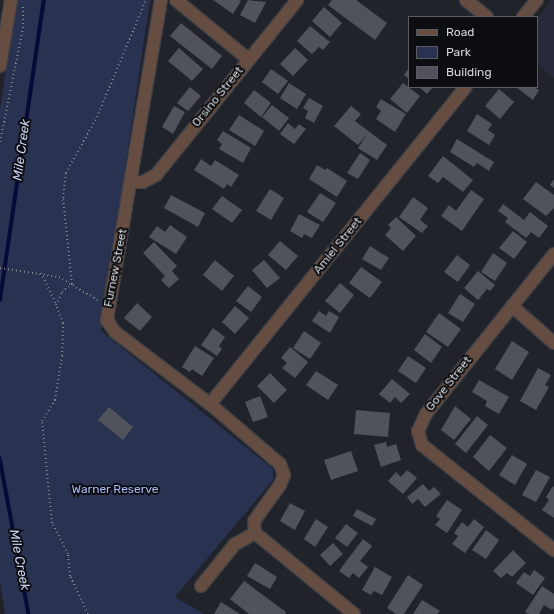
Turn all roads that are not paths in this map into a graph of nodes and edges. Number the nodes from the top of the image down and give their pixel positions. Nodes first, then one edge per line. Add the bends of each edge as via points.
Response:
1 (11, 0) edge
2 (161, 0) edge
3 (176, 0) edge
4 (297, 0) edge
5 (466, 0) edge
6 (537, 0) edge
7 (486, 16) edge
8 (524, 16) edge
9 (249, 60) junction
10 (0, 66) edge
11 (465, 88) edge
12 (132, 182) junction
13 (554, 254) edge
14 (512, 306) junction
15 (554, 343) edge
16 (210, 404) junction
17 (255, 533) junction
18 (554, 550) edge
19 (201, 586) dead end
20 (354, 614) edge

1 - 10 street
2 - 12 street, Furnew Street
3 - 9 street
4 - 9 street, Orsino Street
5 - 7 street
6 - 8 street
9 - 12 street, Orsino Street via 156,175 142,182
11 - 16 street, Amiel Street
12 - 16 street, Furnew Street via 107,320 115,332
13 - 14 street, Gove Street
14 - 15 street
14 - 18 street, Gove Street via 426,414 418,431 422,445
16 - 17 street, Furnew Street via 280,464 283,480 254,521
17 - 19 street via 235,544
17 - 20 street

